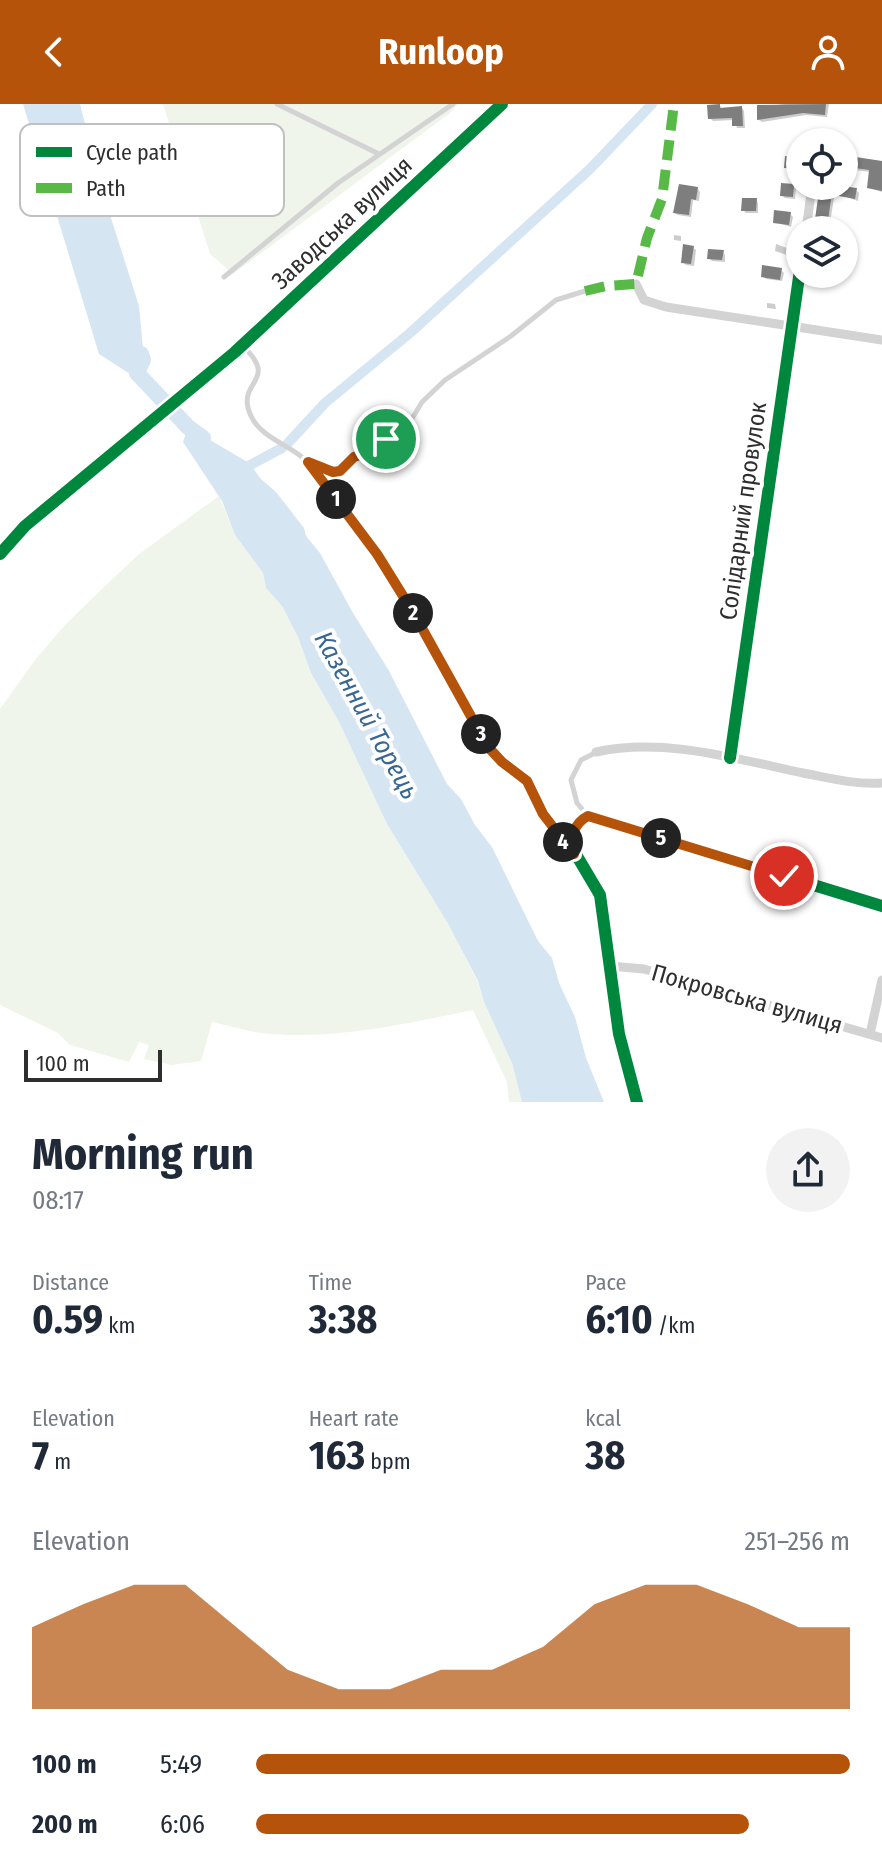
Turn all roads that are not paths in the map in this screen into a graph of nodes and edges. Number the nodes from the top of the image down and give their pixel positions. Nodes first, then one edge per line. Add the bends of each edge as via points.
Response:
1 (277, 104) edge
2 (502, 104) edge
3 (450, 105) edge
4 (380, 154) junction
5 (224, 277) dead end
6 (636, 284) dead end
7 (797, 288) edge
8 (585, 291) dead end
9 (792, 327) junction
10 (882, 340) edge
11 (242, 346) junction
12 (308, 462) junction
13 (0, 554) edge
14 (596, 752) joint
15 (730, 758) junction
16 (882, 783) edge
17 (588, 816) junction
18 (574, 854) junction
19 (882, 906) edge
20 (610, 966) junction
21 (882, 980) edge
22 (870, 1034) junction
23 (882, 1038) edge
24 (637, 1102) edge

1 - 4 lane
2 - 11 street, Заводська вулиця
3 - 4 lane
4 - 5 lane
6 - 9 street via 644,300 666,307
7 - 9 street, Солідарний провулок
8 - 12 lane via 556,300 445,380 410,422 379,447 354,457 340,471
9 - 10 street
9 - 15 street, Солідарний провулок
11 - 12 lane via 257,360 259,371 247,399 250,416
11 - 13 street, Заводська вулиця via 25,526
12 - 18 lane via 377,554 488,747 527,781 543,814
14 - 15 street via 641,746
14 - 17 lane via 581,760 571,780 577,803
15 - 16 street
17 - 18 street via 573,834
17 - 19 street
18 - 20 street via 600,895
20 - 22 street, Покровська вулиця via 644,969
20 - 24 street via 619,1034
21 - 22 street
22 - 23 street, Покровська вулиця

